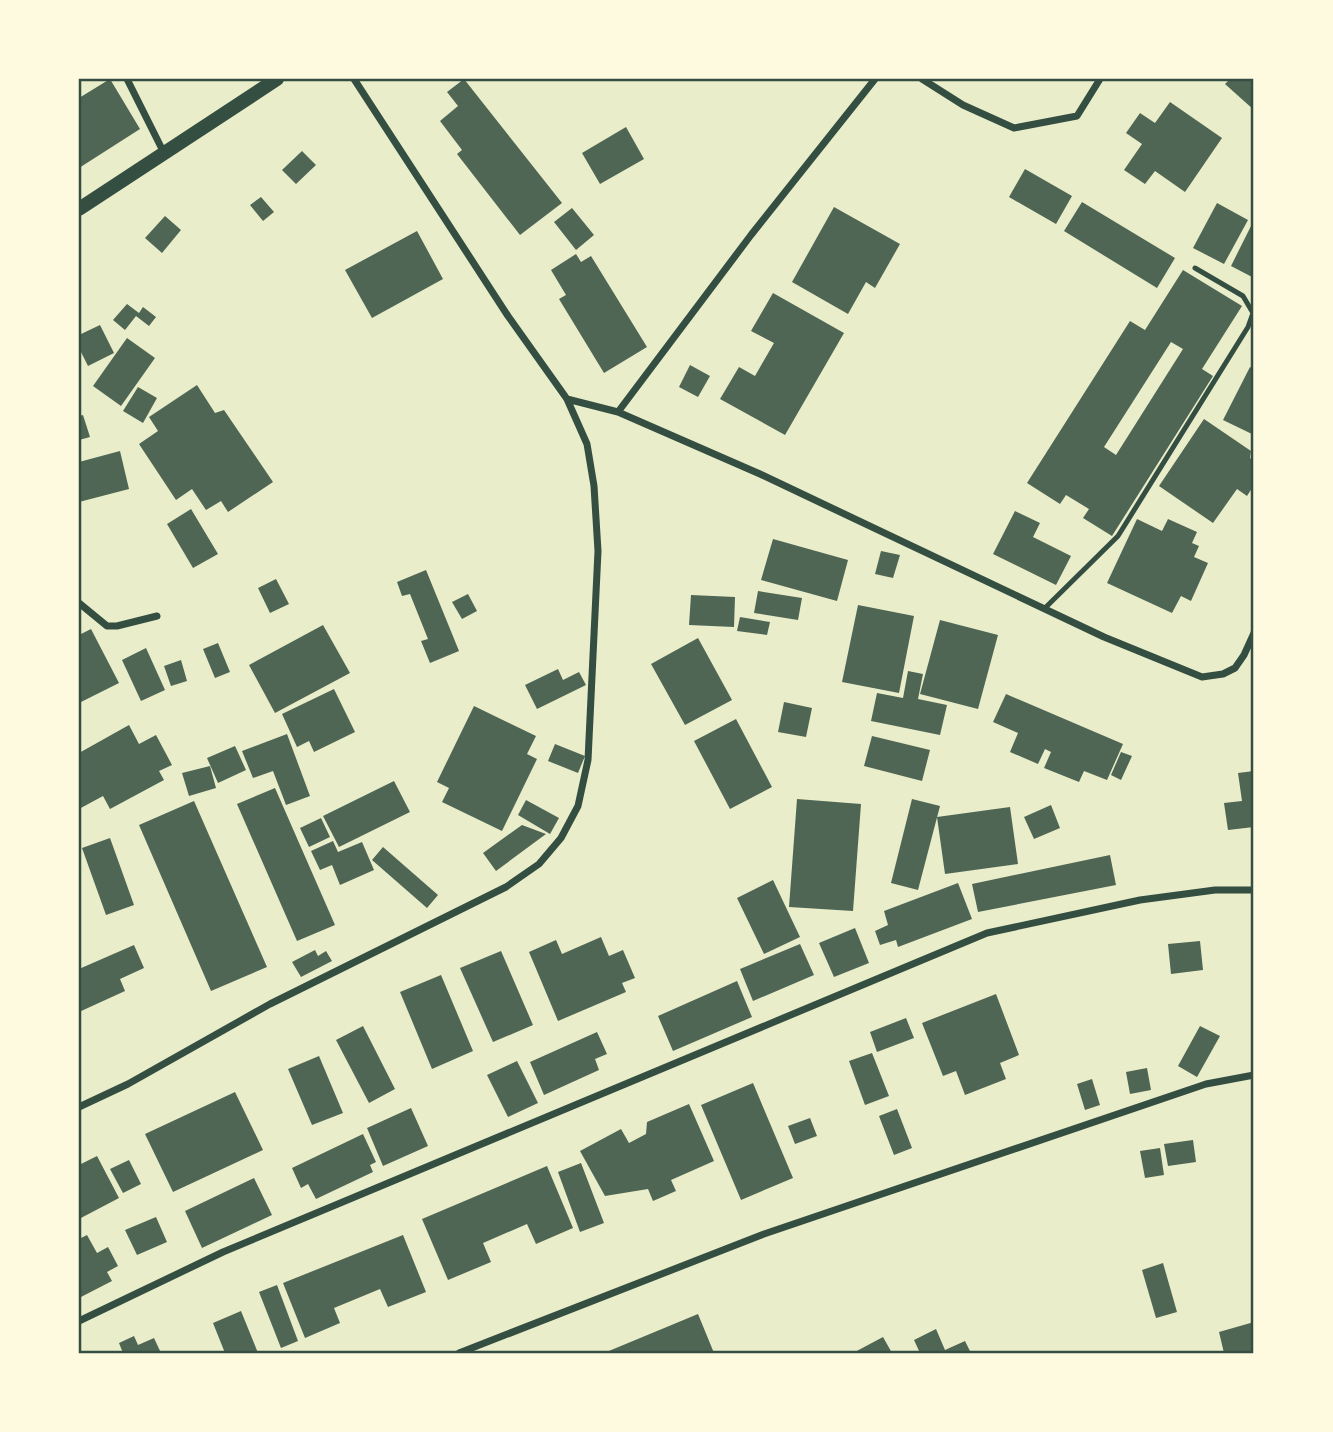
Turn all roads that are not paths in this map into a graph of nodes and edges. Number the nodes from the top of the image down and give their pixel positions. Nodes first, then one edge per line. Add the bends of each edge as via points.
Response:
1 (127, 79) edge
2 (277, 79) edge
3 (354, 79) edge
4 (875, 79) edge
5 (922, 79) edge
6 (1100, 79) edge
7 (165, 154) junction
8 (79, 209) edge
9 (1195, 268) dead end
10 (567, 399) junction
11 (618, 412) junction
12 (79, 603) edge
13 (1044, 610) junction
14 (157, 616) dead end
15 (1254, 633) edge
16 (1254, 653) edge
17 (1244, 655) junction
18 (1254, 890) edge
19 (1254, 1074) edge
20 (79, 1107) edge
21 (79, 1321) edge
22 (460, 1353) edge

1 - 7 street
2 - 7 main road
3 - 10 street
4 - 11 street
5 - 6 street via 963,105 1014,128 1077,116
7 - 8 main road
9 - 13 lane via 1244,296 1253,313 1248,327 1118,536
10 - 11 street
10 - 20 street via 587,444 598,551 588,761 578,806 561,838 539,864 506,887 270,1004
11 - 13 street via 760,474
12 - 14 street via 107,626
13 - 17 street via 1202,677 1235,668
15 - 17 street
16 - 17 street
18 - 21 street via 1140,900 987,933 223,1252
19 - 22 street via 1206,1084 764,1234

